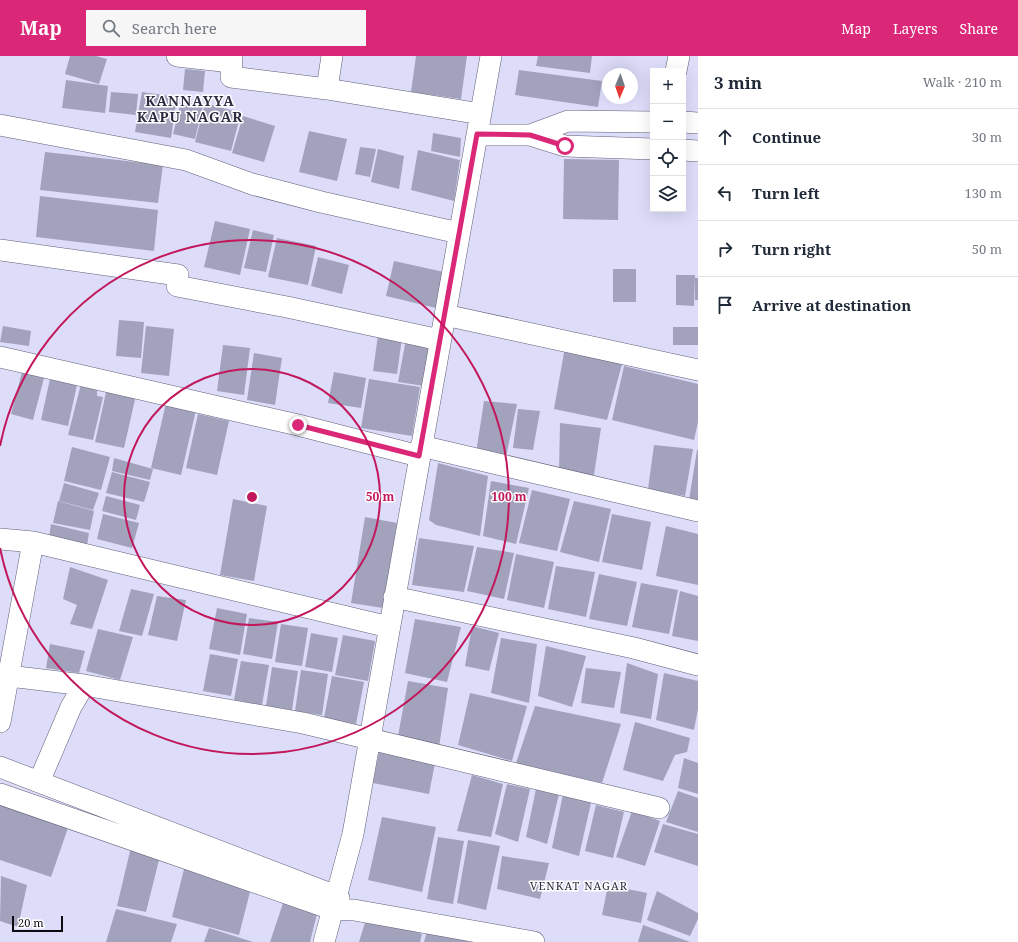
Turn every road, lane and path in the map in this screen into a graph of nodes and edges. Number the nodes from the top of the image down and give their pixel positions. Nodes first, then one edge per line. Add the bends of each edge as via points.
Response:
1 (177, 56) edge
2 (332, 56) edge
3 (491, 56) edge
4 (679, 56) edge
5 (232, 59) edge
6 (677, 68) edge
7 (327, 89) junction
8 (650, 122) edge
9 (686, 122) edge
10 (698, 123) edge
11 (479, 124) junction
12 (0, 125) edge
13 (530, 135) junction
14 (650, 149) edge
15 (686, 150) edge
16 (698, 151) edge
17 (459, 232) junction
18 (0, 250) edge
19 (445, 315) junction
20 (440, 340) junction
21 (0, 357) edge
22 (698, 370) edge
23 (420, 451) junction
24 (698, 511) edge
25 (0, 539) edge
26 (33, 542) junction
27 (394, 597) junction
28 (389, 627) junction
29 (698, 665) edge
30 (4, 675) edge
31 (84, 685) junction
32 (0, 722) edge
33 (370, 738) junction
34 (0, 767) edge
35 (39, 782) junction
36 (0, 794) edge
37 (84, 800) junction
38 (659, 808) dead end
39 (76, 820) junction
40 (334, 902) junction
41 (324, 942) edge
42 (534, 942) edge

1 - 5 street
2 - 7 street
3 - 11 street
4 - 6 street
5 - 7 street via 231,77
7 - 11 street
8 - 13 street via 568,121
9 - 10 street
11 - 13 street
11 - 17 street
12 - 17 street via 186,160 252,184
13 - 14 street via 565,146
15 - 16 street
17 - 19 street
18 - 20 street via 178,275 177,286
19 - 20 street
19 - 22 street
20 - 23 street
21 - 23 street
23 - 24 street
23 - 27 street
25 - 26 street
26 - 28 street
26 - 30 street
27 - 28 street
27 - 29 street via 634,648
28 - 33 street
30 - 31 street
30 - 32 street
31 - 33 street via 303,723
31 - 35 street via 71,707
33 - 38 street
33 - 40 street via 353,834
34 - 35 street
35 - 37 street
36 - 39 street
37 - 39 street
37 - 40 street
39 - 40 street
40 - 41 street
40 - 42 street via 354,910

